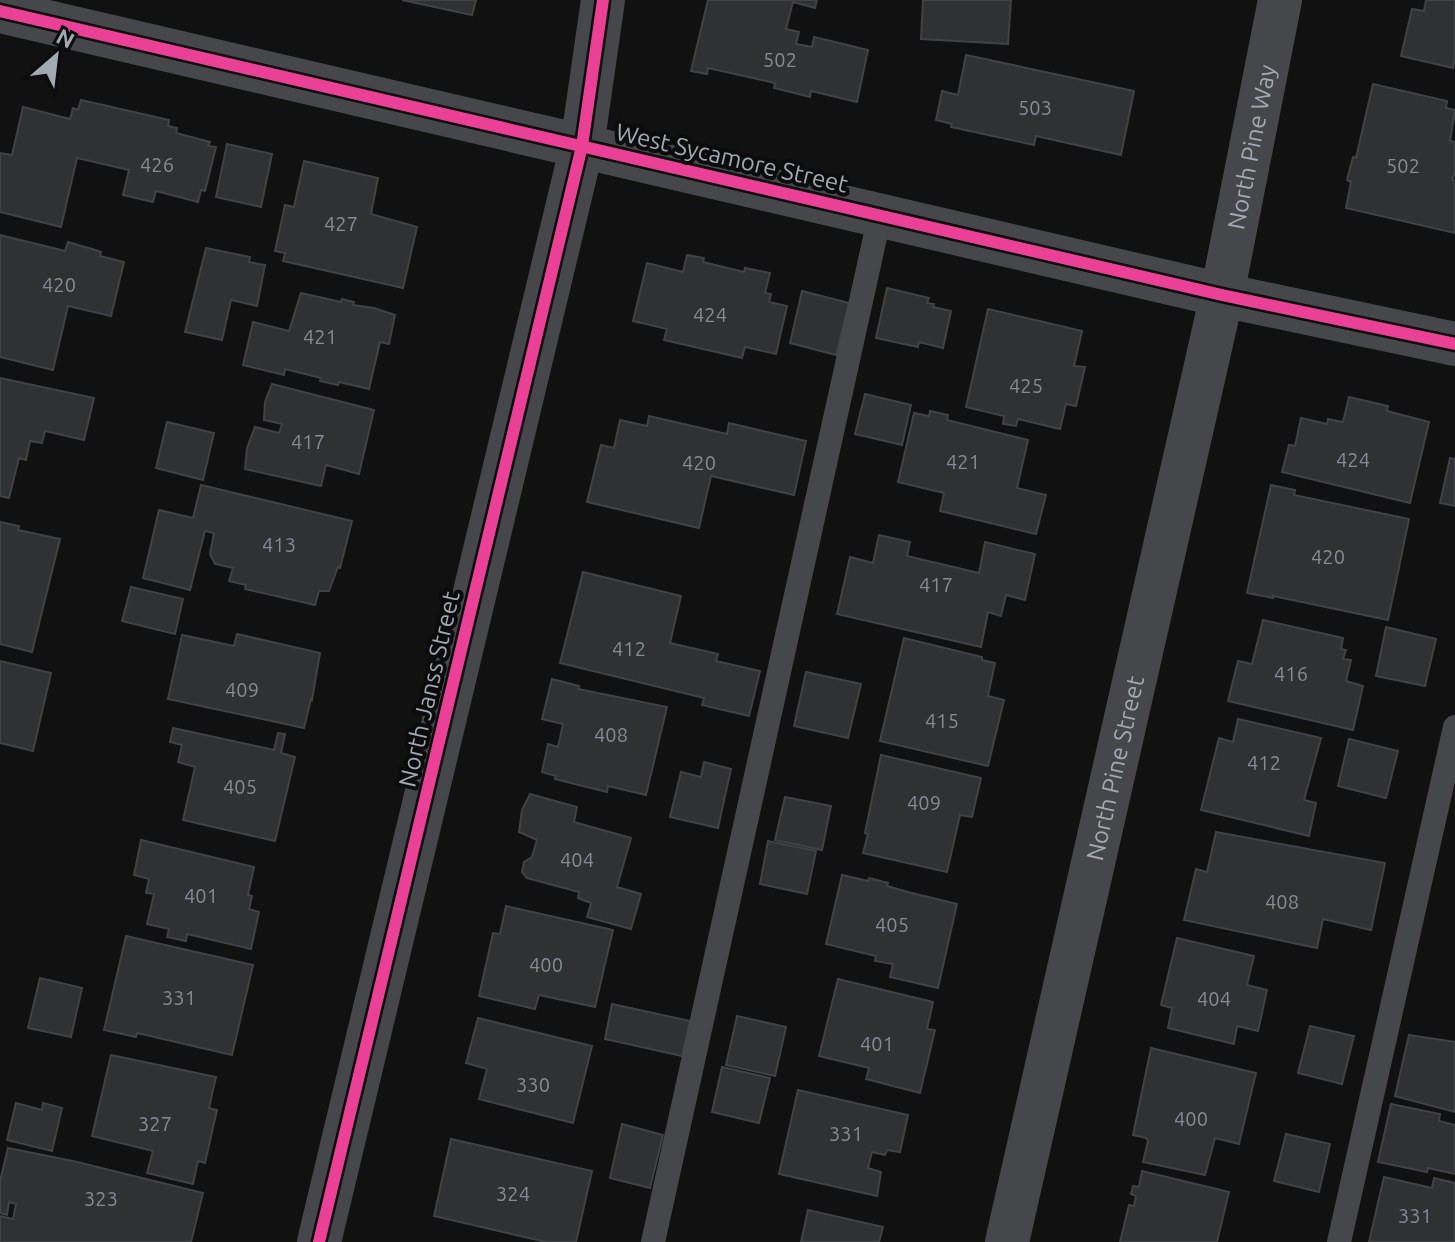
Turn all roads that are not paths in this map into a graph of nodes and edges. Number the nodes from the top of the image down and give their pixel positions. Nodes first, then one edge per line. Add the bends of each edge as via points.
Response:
1 (603, 0) edge
2 (1280, 0) edge
3 (0, 11) edge
4 (582, 146) junction
5 (880, 215) junction
6 (1222, 295) junction
7 (1455, 344) edge
8 (1455, 727) edge
9 (319, 1242) edge
10 (653, 1242) edge
11 (1007, 1242) edge
12 (1339, 1242) edge

1 - 4 street, North Janss Street
2 - 6 street, North Pine Way
3 - 4 street, West Sycamore Street
4 - 5 street, West Sycamore Street
4 - 9 street, North Janss Street
5 - 6 street, West Sycamore Street
5 - 10 lane
6 - 7 street, West Sycamore Street
6 - 11 street, North Pine Street
8 - 12 lane

